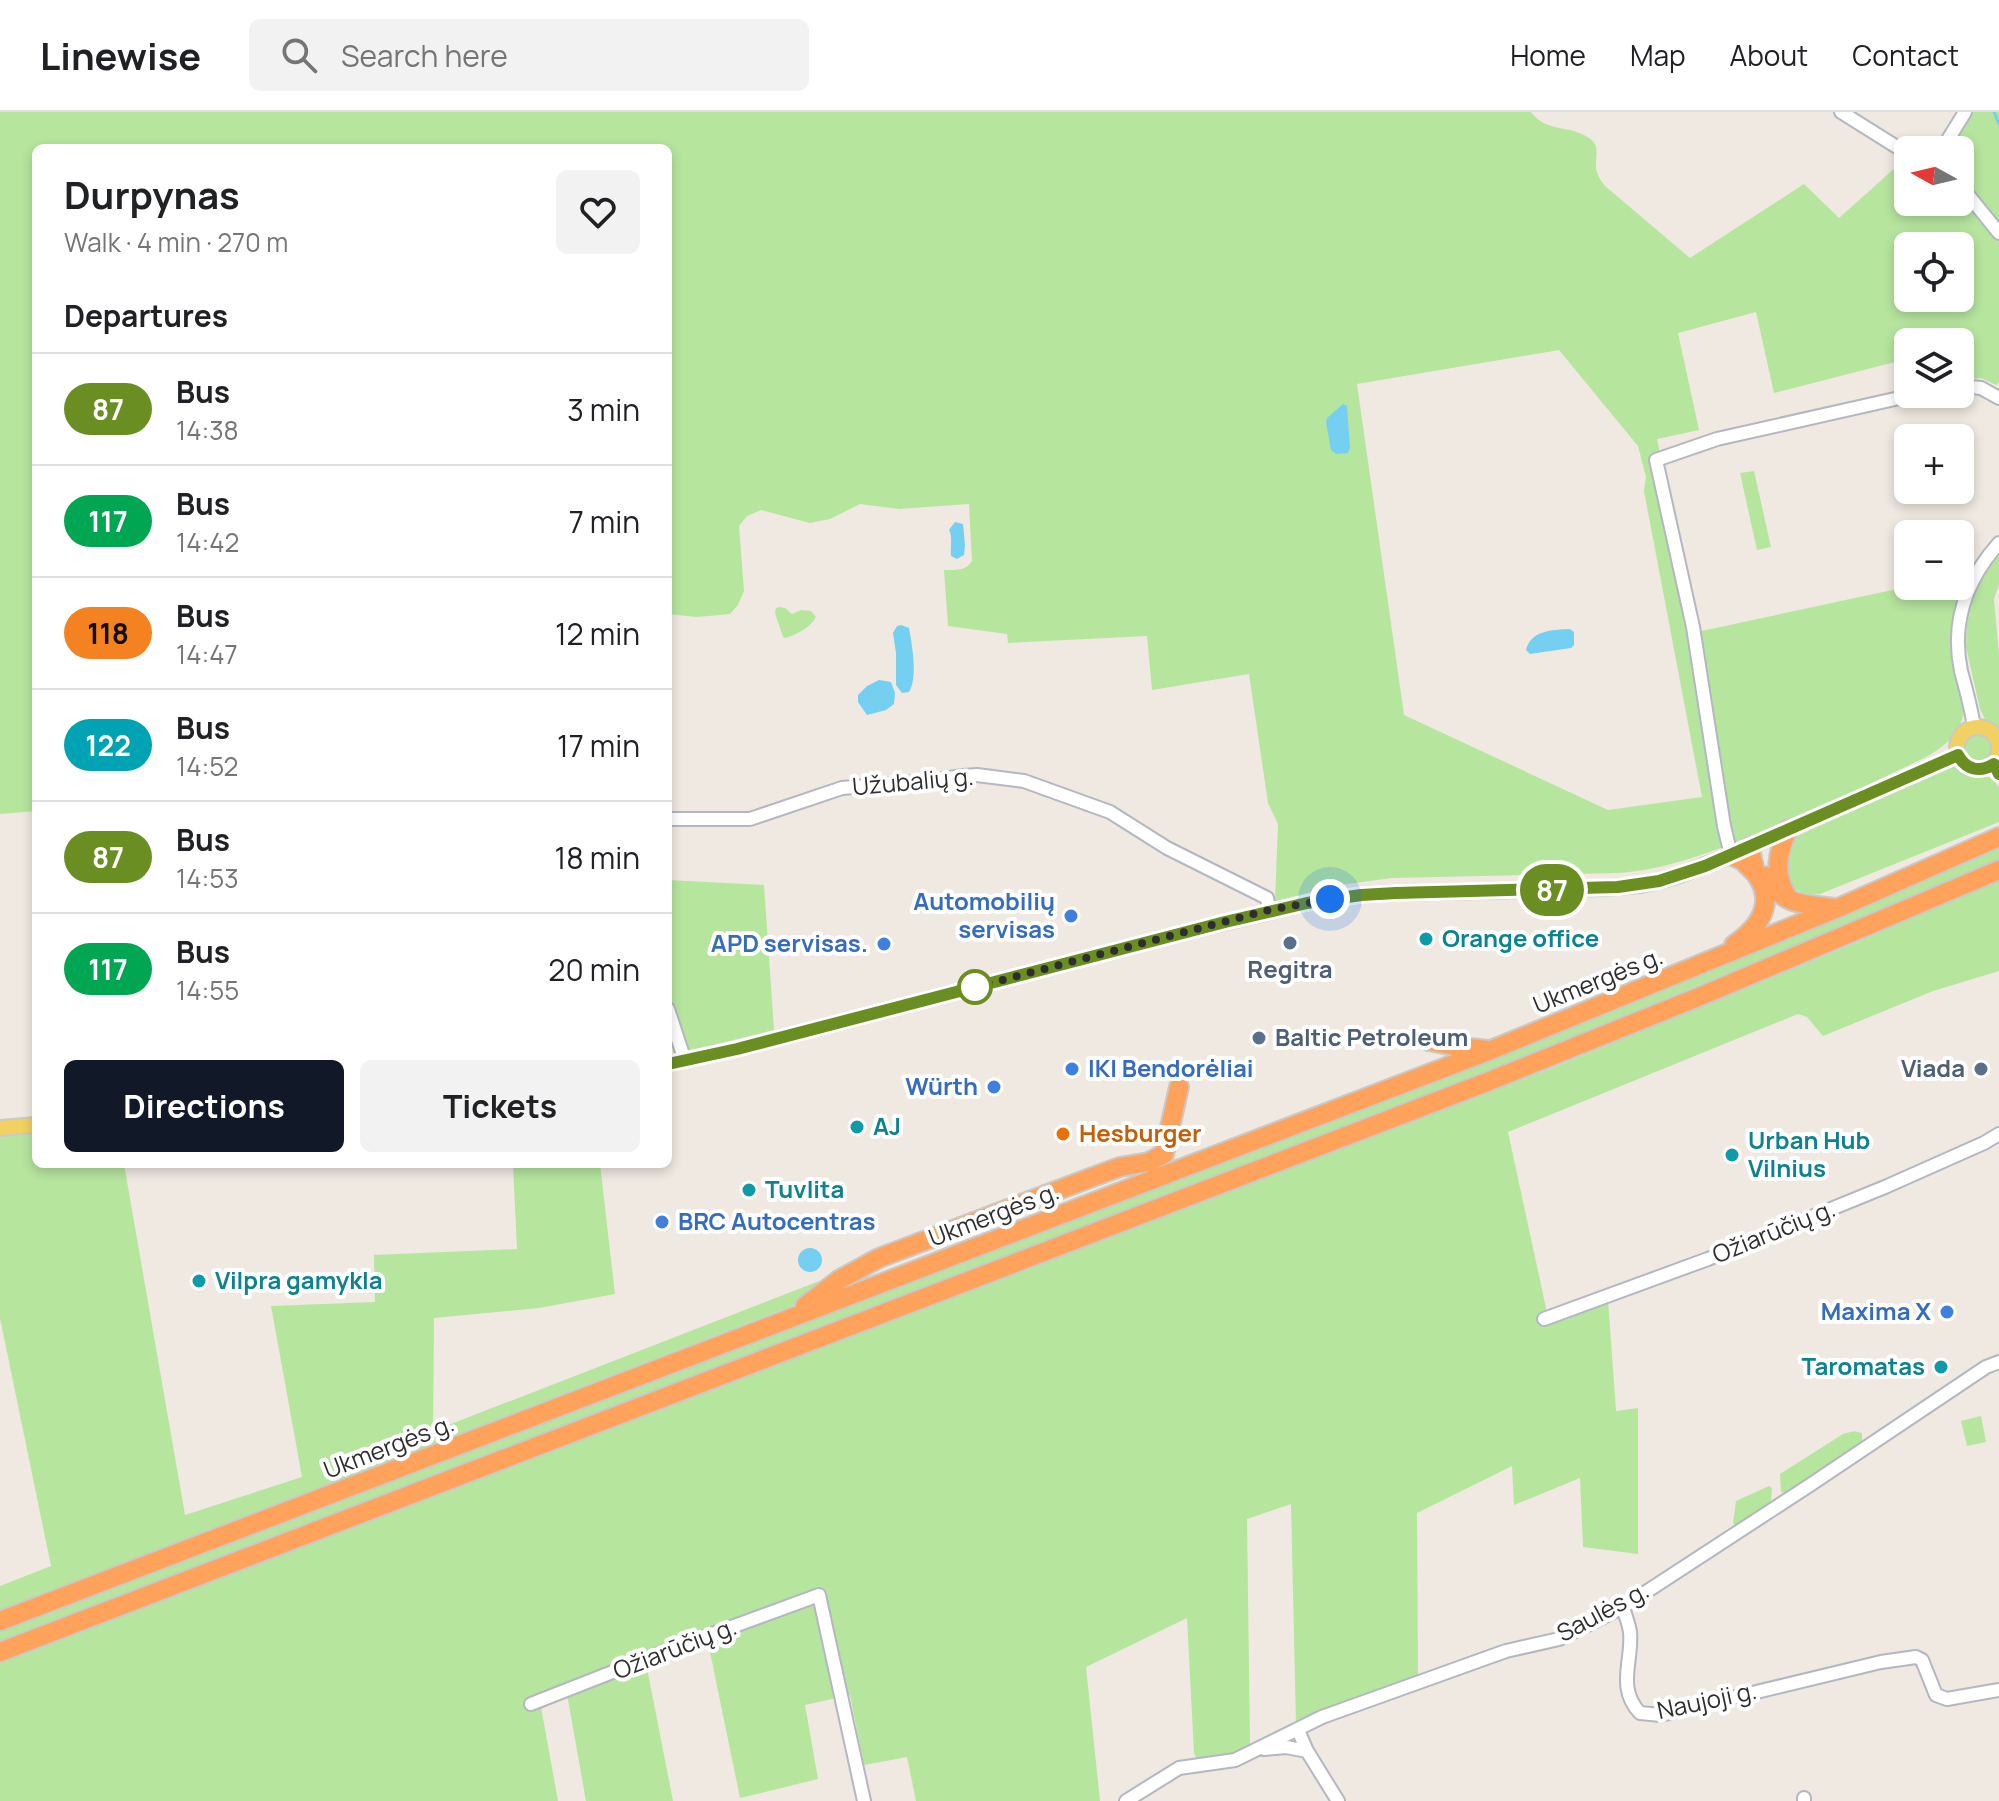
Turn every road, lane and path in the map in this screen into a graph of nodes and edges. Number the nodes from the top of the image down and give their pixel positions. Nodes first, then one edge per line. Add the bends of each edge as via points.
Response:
1 (1841, 112) edge
2 (1965, 112) edge
3 (1950, 136) edge
4 (1894, 145) edge
5 (1974, 202) edge
6 (1999, 233) edge
7 (1974, 387) edge
8 (1999, 398) edge
9 (1894, 399) edge
10 (1999, 543) edge
11 (1974, 727) junction
12 (1958, 755) junction
13 (1996, 769) edge
14 (672, 819) edge
15 (1788, 829) junction
16 (1999, 837) edge
17 (1750, 847) junction
18 (1731, 855) junction
19 (1999, 870) edge
20 (1756, 874) junction
21 (1790, 901) junction
22 (1838, 908) junction
23 (1269, 910) junction
24 (1712, 960) junction
25 (672, 1021) edge
26 (1429, 1041) dead end
27 (1491, 1050) junction
28 (685, 1061) junction
29 (672, 1063) edge
30 (1179, 1087) dead end
31 (32, 1125) edge
32 (0, 1128) edge
33 (1999, 1134) edge
34 (1544, 1319) dead end
35 (745, 1336) junction
36 (1999, 1362) edge
37 (1623, 1607) junction
38 (0, 1621) edge
39 (0, 1652) edge
40 (1999, 1690) edge
41 (531, 1704) dead end
42 (1298, 1730) junction
43 (1257, 1751) junction
44 (1307, 1751) junction
45 (864, 1801) edge
46 (1126, 1801) edge
47 (1338, 1801) edge

1 - 4 street
2 - 3 street
5 - 6 street
7 - 8 street
9 - 18 street via 1717,439 1656,460 1693,627
10 - 11 street via 1975,575 1958,628
11 - 12 main road via 1958,741
11 - 13 main road via 1995,735
12 - 13 main road via 1974,769
12 - 15 main road
14 - 23 street, Užubalių g. via 750,819 857,786 977,775 1024,781 1110,812 1167,848 1267,898
15 - 17 main road
15 - 21 highway via 1778,863
16 - 22 highway, Ukmergės g.
17 - 18 main road
17 - 20 highway
17 - 21 highway via 1771,887
18 - 20 highway
18 - 23 main road via 1641,885 1361,895
19 - 39 highway via 1501,1077
20 - 24 highway via 1765,892 1762,914 1749,934
21 - 22 highway
22 - 24 highway, Ukmergės g.
23 - 28 main road
24 - 27 highway, Ukmergės g.
25 - 28 street
26 - 27 highway
27 - 35 highway, Ukmergės g.
28 - 29 main road
30 - 35 highway via 1164,1154 1156,1160 1109,1171 879,1258
31 - 32 main road
33 - 34 street, Ožiarūčių g. via 1708,1259
35 - 38 highway, Ukmergės g.
36 - 37 street, Saulės g.
37 - 40 street, Naujoji g. via 1630,1632 1625,1677 1640,1713 1661,1715 1916,1657 1936,1695 1947,1699
37 - 42 street, Saulės g. via 1559,1639 1506,1651
41 - 45 street, Ožiarūčių g. via 819,1595
42 - 43 street, Saulės g.
42 - 44 street
43 - 44 street
43 - 46 street, Saulės g. via 1235,1760 1179,1768
44 - 47 street

